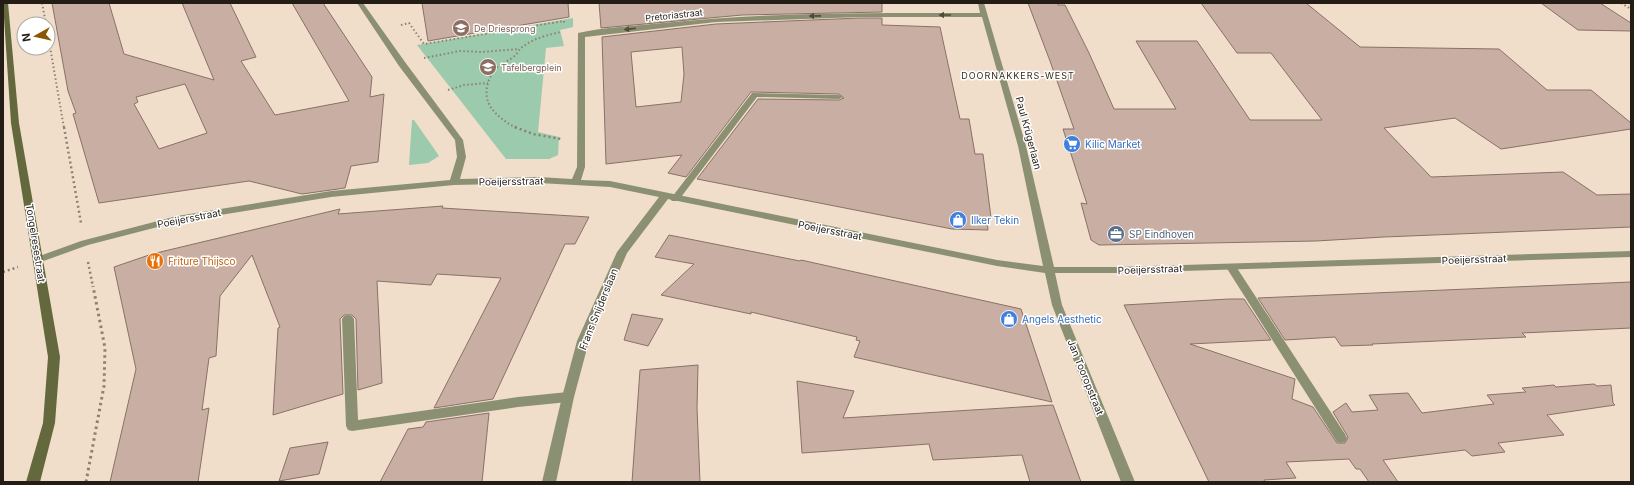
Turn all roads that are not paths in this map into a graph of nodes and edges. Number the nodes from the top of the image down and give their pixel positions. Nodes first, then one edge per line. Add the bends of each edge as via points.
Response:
1 (5, 3) edge
2 (360, 3) edge
3 (981, 3) edge
4 (984, 15) junction
5 (839, 97) dead end
6 (576, 181) junction
7 (454, 182) junction
8 (670, 197) junction
9 (1631, 254) edge
10 (38, 260) junction
11 (1231, 267) junction
12 (1050, 270) junction
13 (348, 319) dead end
14 (568, 397) junction
15 (1341, 438) dead end
16 (33, 482) edge
17 (550, 482) edge
18 (1128, 482) edge

1 - 10 main road, Tongelresestraat via 16,123
2 - 7 street via 459,140 463,152
3 - 4 street, Paul Krügerlaan
4 -> 6 street, Pretoriastraat via 872,14 734,19 581,35 581,167
4 - 12 street, Paul Krügerlaan via 1022,146
5 - 8 street, Frans Snijderslaan via 755,95
6 - 7 street, Poeijersstraat
6 - 8 street, Poeijersstraat via 610,184
7 - 10 street, Poeijersstraat via 331,194 178,219 85,243
8 - 12 street, Poeijersstraat via 997,263
8 - 14 street, Frans Snijderslaan via 622,252 583,341
9 - 11 street, Poeijersstraat
10 - 16 main road, Tongelresestraat via 54,357 49,423
11 - 12 street, Poeijersstraat
11 - 15 street
12 - 18 street, Jan Tooropstraat via 1057,305
13 - 14 street via 352,426
14 - 17 street, Frans Snijderslaan

